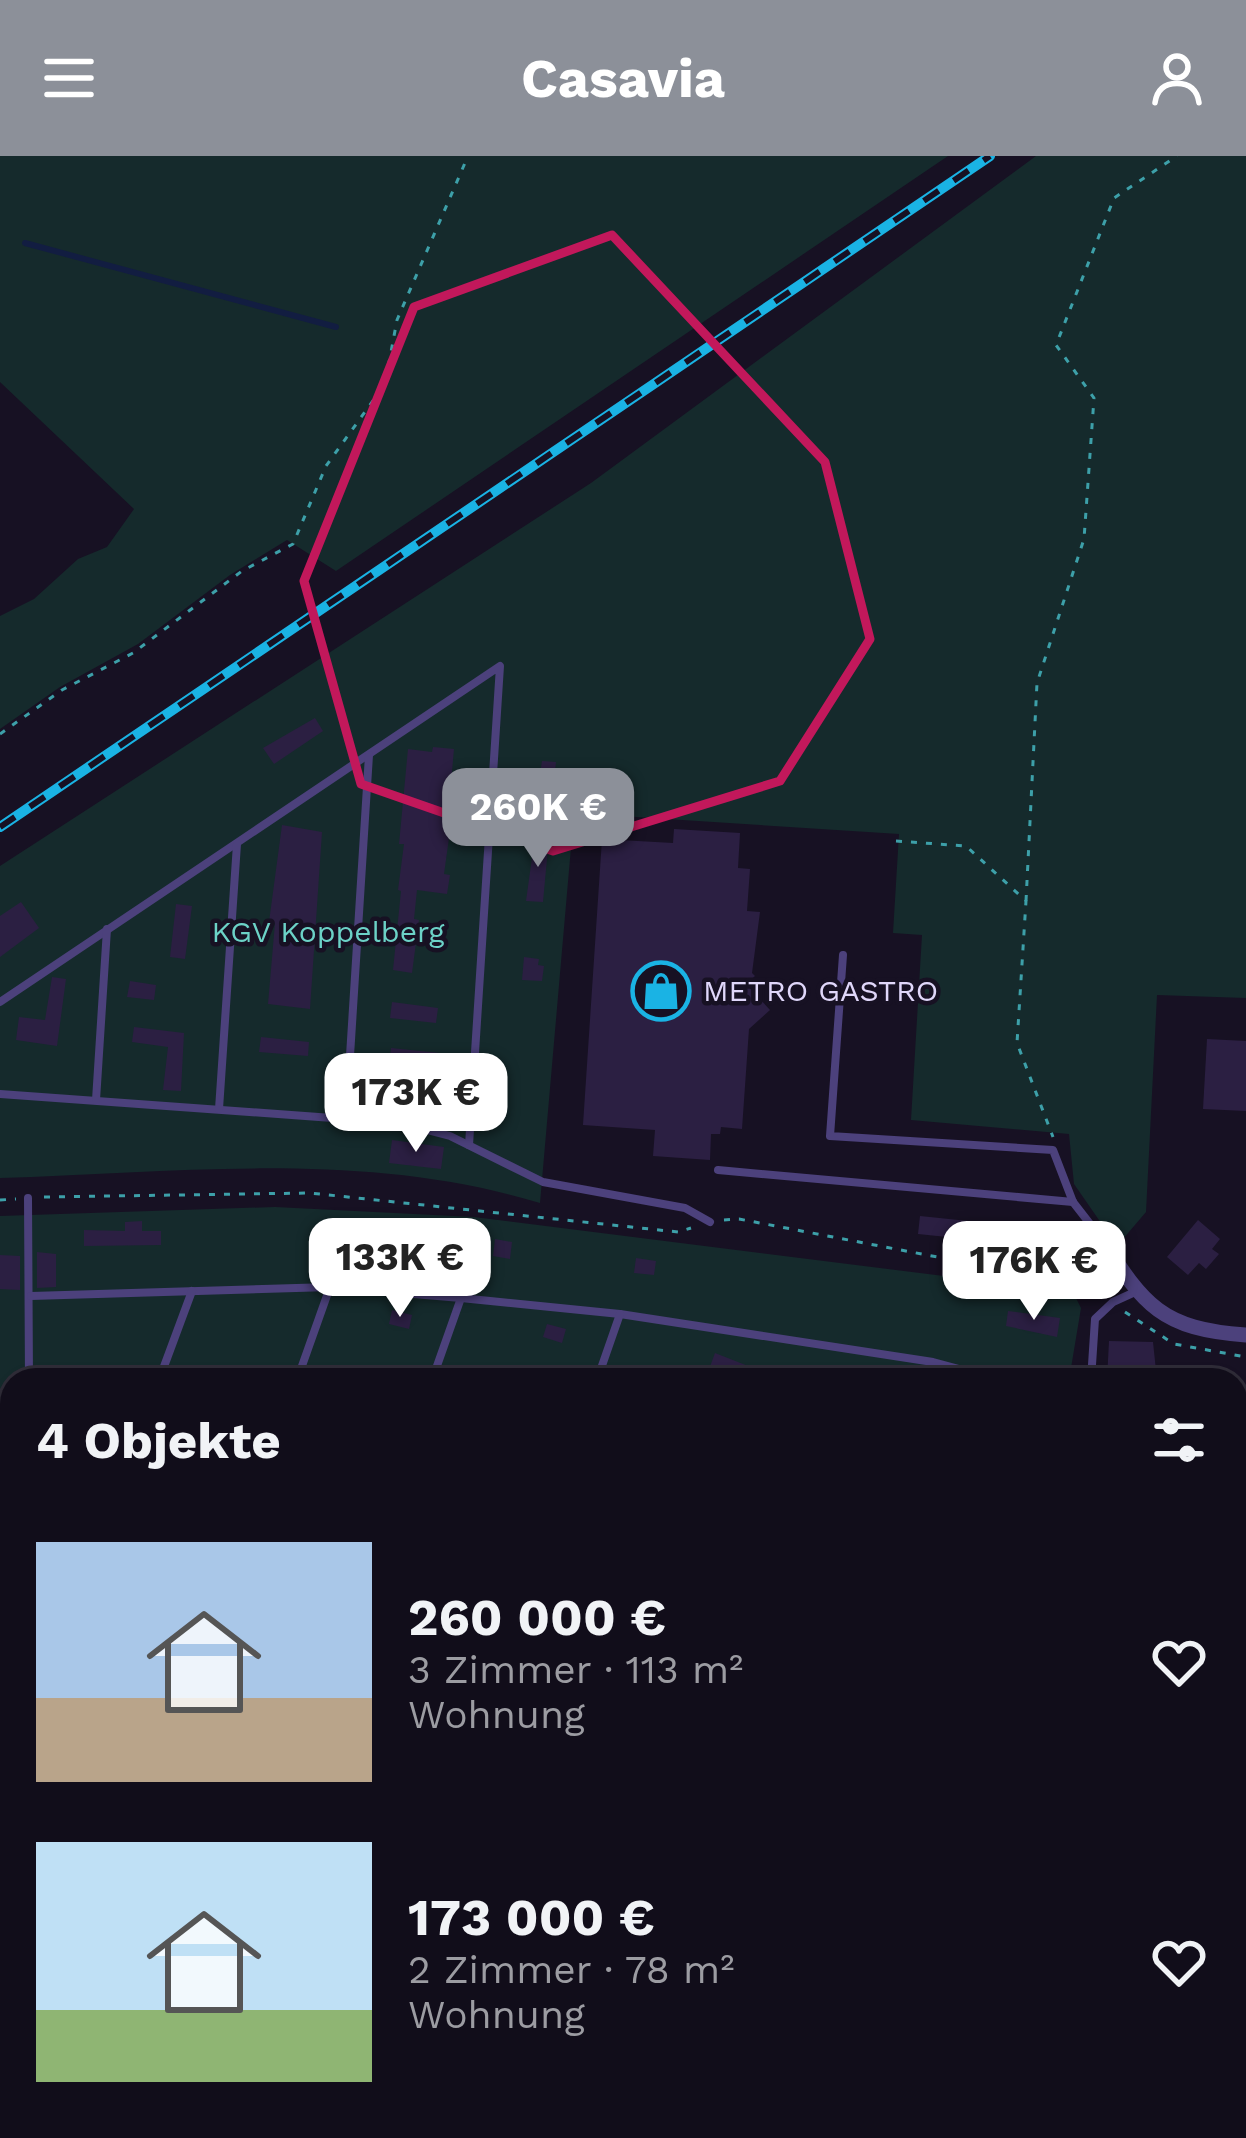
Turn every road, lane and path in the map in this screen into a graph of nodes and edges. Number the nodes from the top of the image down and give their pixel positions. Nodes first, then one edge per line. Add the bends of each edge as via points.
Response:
1 (468, 156) edge
2 (1177, 156) edge
3 (0, 734) edge
4 (369, 753) junction
5 (896, 841) dead end
6 (237, 843) junction
7 (1026, 901) junction
8 (107, 929) junction
9 (844, 955) dead end
10 (0, 1002) edge
11 (0, 1094) edge
12 (96, 1100) junction
13 (219, 1109) junction
14 (346, 1118) junction
15 (469, 1145) junction
16 (1053, 1150) junction
17 (718, 1170) dead end
18 (28, 1198) junction
19 (0, 1200) edge
20 (1073, 1202) junction
21 (710, 1222) junction
22 (1101, 1238) joint
23 (330, 1287) junction
24 (192, 1291) junction
25 (1135, 1292) junction
26 (31, 1296) junction
27 (461, 1298) junction
28 (1113, 1302) junction
29 (620, 1315) junction
30 (1246, 1335) edge
31 (29, 1368) edge
32 (163, 1368) edge
33 (301, 1368) edge
34 (436, 1368) edge
35 (601, 1368) edge
36 (955, 1368) edge
37 (1092, 1368) edge

1 - 3 path via 397,320 385,385 326,466 293,544
2 - 7 path via 1114,198 1056,345 1094,398 1084,539 1037,683
4 - 6 lane
4 - 14 lane
4 - 15 lane via 500,666
5 - 7 path via 966,846
6 - 8 lane
6 - 13 lane
7 - 16 path via 1017,1043
8 - 10 lane
8 - 12 lane
9 - 16 lane via 830,1136
11 - 12 lane
12 - 13 lane
13 - 14 lane
14 - 15 lane
15 - 21 lane via 543,1182 685,1208
16 - 20 lane
17 - 20 lane
18 - 19 path
18 - 21 path via 310,1193 678,1232
18 - 26 lane
20 - 22 lane
21 - 28 path via 739,1219 1052,1279
22 - 25 street
23 - 24 lane
23 - 27 lane
23 - 33 lane
24 - 26 lane
24 - 32 lane
25 - 28 lane
25 - 30 street via 1186,1326
26 - 31 lane
27 - 29 lane
27 - 34 lane
28 - 37 lane via 1095,1319
29 - 35 lane
29 - 36 lane

